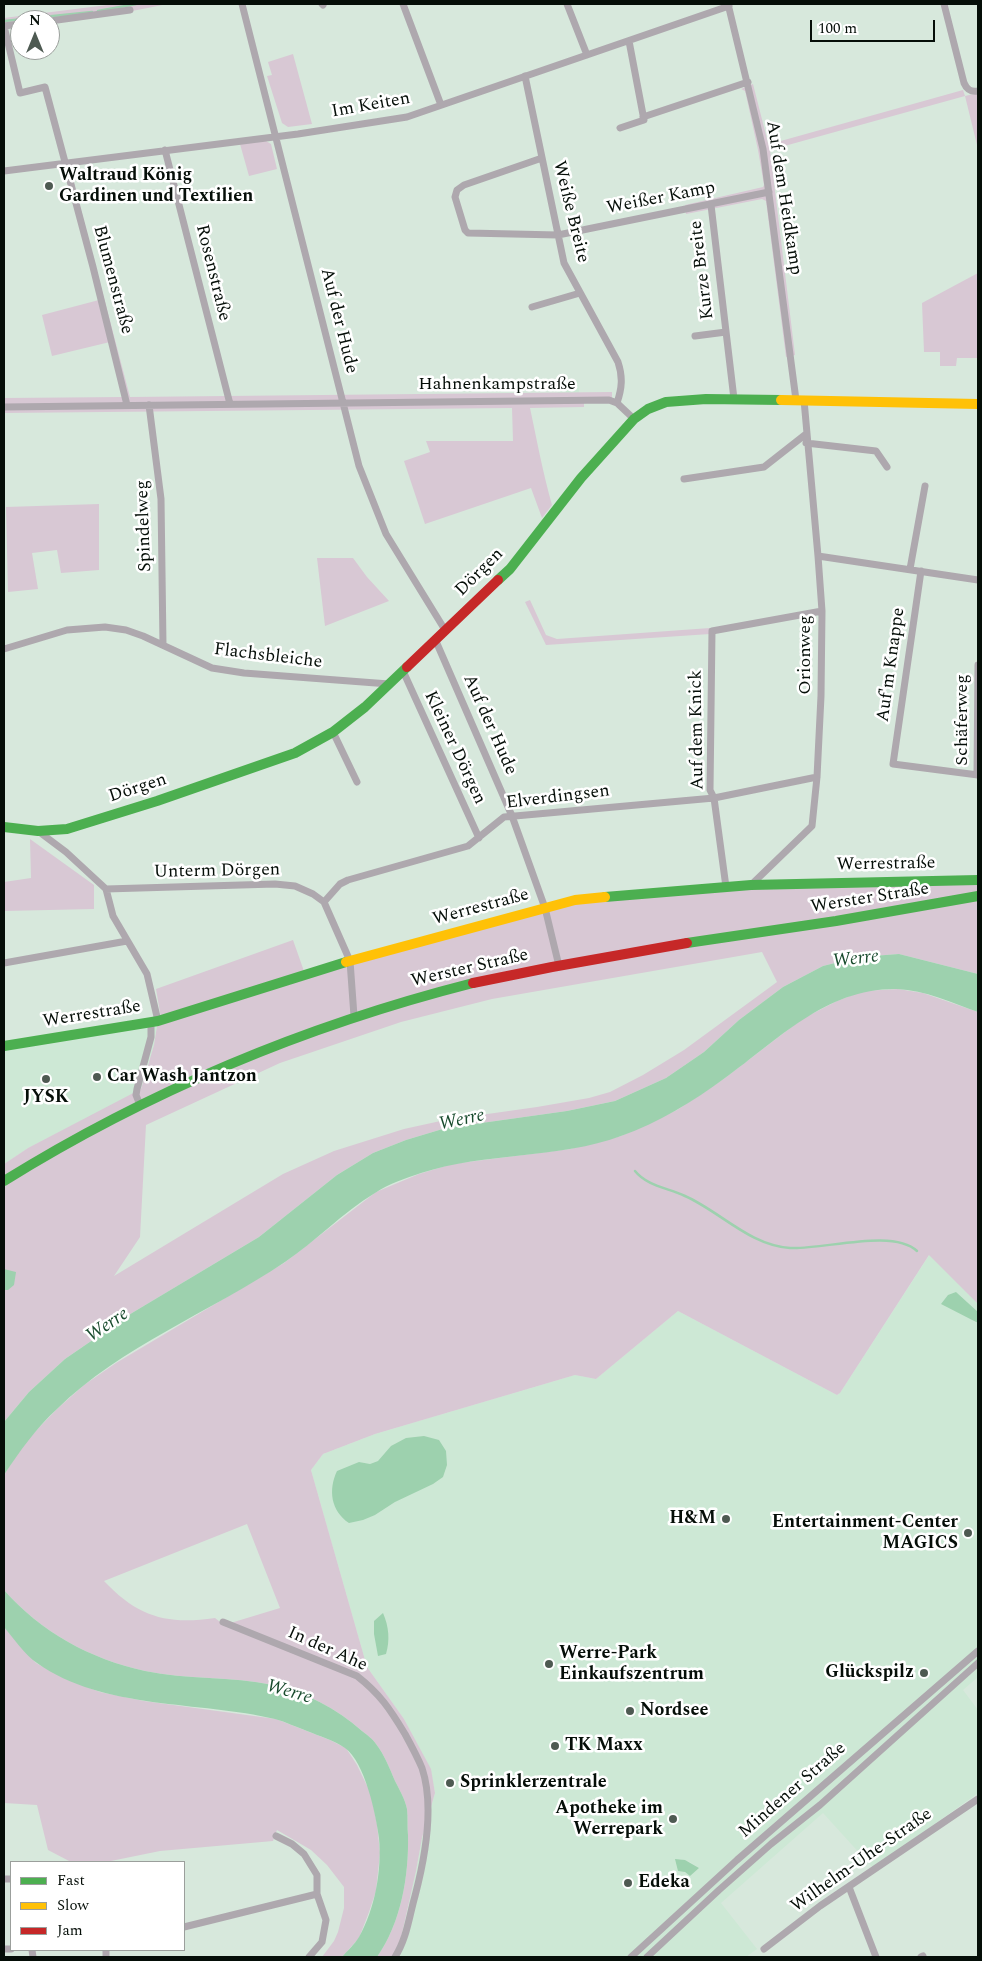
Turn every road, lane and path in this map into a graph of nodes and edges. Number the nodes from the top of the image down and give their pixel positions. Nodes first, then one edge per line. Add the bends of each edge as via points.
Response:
1 (242, 4) edge
2 (403, 4) edge
3 (567, 4) edge
4 (944, 4) edge
5 (728, 5) edge
6 (130, 10) dead end
7 (60, 20) edge
8 (4, 26) edge
9 (629, 41) junction
10 (586, 55) junction
11 (525, 76) junction
12 (748, 82) junction
13 (975, 91) edge
14 (441, 105) junction
15 (643, 117) junction
16 (620, 128) dead end
17 (276, 136) junction
18 (165, 150) junction
19 (542, 158) junction
20 (66, 164) junction
21 (4, 171) edge
22 (769, 192) junction
23 (711, 205) junction
24 (558, 235) junction
25 (580, 293) junction
26 (532, 307) dead end
27 (726, 332) junction
28 (695, 336) dead end
29 (734, 399) junction
30 (799, 400) junction
31 (343, 402) junction
32 (617, 403) junction
33 (230, 404) junction
34 (978, 404) edge
35 (127, 405) junction
36 (149, 405) junction
37 (4, 406) edge
38 (634, 420) junction
39 (806, 434) junction
40 (806, 443) junction
41 (887, 467) dead end
42 (684, 479) dead end
43 (925, 486) dead end
44 (818, 556) junction
45 (910, 569) junction
46 (921, 571) junction
47 (978, 580) edge
48 (822, 611) junction
49 (445, 630) junction
50 (435, 639) junction
51 (162, 645) junction
52 (4, 648) edge
53 (978, 665) edge
54 (403, 671) junction
55 (389, 684) junction
56 (333, 732) junction
57 (978, 775) edge
58 (817, 777) junction
59 (357, 782) dead end
60 (714, 798) junction
61 (512, 816) junction
62 (4, 827) edge
63 (38, 831) junction
64 (479, 838) junction
65 (978, 880) edge
66 (751, 885) junction
67 (726, 887) junction
68 (106, 889) junction
69 (978, 896) edge
70 (324, 902) junction
71 (545, 908) junction
72 (127, 941) junction
73 (350, 961) junction
74 (4, 963) edge
75 (558, 966) junction
76 (354, 1016) junction
77 (154, 1021) junction
78 (4, 1046) edge
79 (140, 1105) junction
80 (4, 1181) edge
81 (223, 1622) dead end
82 (978, 1651) edge
83 (978, 1665) edge
84 (978, 1799) edge
85 (276, 1836) dead end
86 (849, 1887) junction
87 (317, 1894) junction
88 (185, 1927) edge
89 (764, 1948) dead end
90 (309, 1957) edge
91 (396, 1957) edge
92 (631, 1957) edge
93 (647, 1957) edge
94 (876, 1957) edge

1 - 17 street, Auf der Hude
2 - 14 street
3 - 10 street
4 - 13 street via 964,83 966,88
5 - 9 street, Im Keiten
5 - 12 street, Auf dem Heidkamp
6 - 7 street
8 - 20 street, Blumenstraße via 20,93 45,87
9 - 10 street, Im Keiten
9 - 15 street
10 - 11 street, Im Keiten
11 - 14 street, Im Keiten
11 - 19 street, Weiße Breite
12 - 15 street
12 - 22 street, Auf dem Heidkamp
14 - 17 street, Im Keiten via 407,118
15 - 16 street via 644,120
17 - 18 street, Im Keiten
17 - 31 street, Auf der Hude
18 - 20 street, Im Keiten
18 - 33 street, Rosenstraße
19 - 24 street, Weiße Breite
19 - 24 street, Weißer Kamp via 464,185 457,190 455,197 468,234
20 - 21 street, Im Keiten
20 - 35 street, Blumenstraße
22 - 23 street, Weißer Kamp
22 - 30 street, Auf dem Heidkamp
23 - 24 street, Weißer Kamp
23 - 27 street, Kurze Breite
24 - 25 street, Weiße Breite via 564,263
25 - 26 street
25 - 32 street, Weiße Breite via 622,373
27 - 28 street, Kurze Breite
27 - 29 street, Kurze Breite
29 - 30 street
29 - 38 street via 666,402 648,409
30 - 34 street
30 - 39 street, Orionweg
31 - 32 street, Hahnenkampstraße via 609,400
31 - 33 street, Hahnenkampstraße
31 - 49 street, Auf der Hude via 359,466 386,534
32 - 38 street
33 - 36 street, Hahnenkampstraße
35 - 36 street, Hahnenkampstraße
35 - 37 street, Hahnenkampstraße
36 - 51 street, Spindelweg via 161,499
38 - 49 street, Dörgen via 581,478 510,569
39 - 40 street, Orionweg
39 - 42 street via 764,467
40 - 41 street via 876,451
40 - 44 street, Orionweg
43 - 45 street
44 - 45 street
44 - 48 street, Orionweg
45 - 46 street
46 - 47 street
46 - 57 street, Auf'm Knappe via 893,764
48 - 58 street, Orionweg
48 - 60 street, Auf dem Knick via 712,631 710,790
49 - 50 street, Dörgen
50 - 54 street, Dörgen
50 - 61 street, Auf der Hude
51 - 52 street, Flachsbleiche via 132,632 105,627 67,630
51 - 55 street, Flachsbleiche via 212,668
53 - 57 street, Schäferweg
54 - 55 street, Dörgen
54 - 64 street, Kleiner Dörgen
55 - 56 street, Dörgen
56 - 59 street
56 - 63 street, Dörgen via 294,753 157,801 67,830
58 - 60 street, Elverdingsen
58 - 66 street, Orionweg via 812,826
60 - 61 street, Elverdingsen
60 - 67 street, Auf dem Knick
61 - 64 street, Elverdingsen via 504,817
61 - 71 street, Auf der Hude
62 - 63 street, Dörgen
63 - 68 street
64 - 70 street, Elverdingsen via 468,846 348,880
65 - 66 street, Werrestraße
66 - 67 street, Werrestraße
67 - 71 street, Werrestraße via 575,900
68 - 70 street, Unterm Dörgen via 275,884 295,886
68 - 72 street via 113,916
69 - 75 street, Werster Straße
70 - 73 street
71 - 73 street, Werrestraße
71 - 75 street, Auf der Hude
72 - 74 street
72 - 77 street via 147,974
73 - 76 street
73 - 77 street, Werrestraße
75 - 76 street, Werster Straße via 456,988
76 - 79 street, Werster Straße
77 - 78 street, Werrestraße
77 - 79 street via 136,1095
79 - 80 street, Werster Straße via 39,1158
81 - 91 street, In der Ahe via 357,1676 375,1690 389,1708 415,1753 426,1791 427,1832 422,1870 408,1926
82 - 92 street, Mindener Straße via 737,1860
83 - 93 street, Mindener Straße via 820,1805 771,1844
84 - 86 street, Wilhelm-Uhe-Straße
85 - 87 street via 304,1854 317,1875
86 - 89 street, Wilhelm-Uhe-Straße
86 - 94 street
87 - 88 street
87 - 90 street via 326,1920 322,1942

